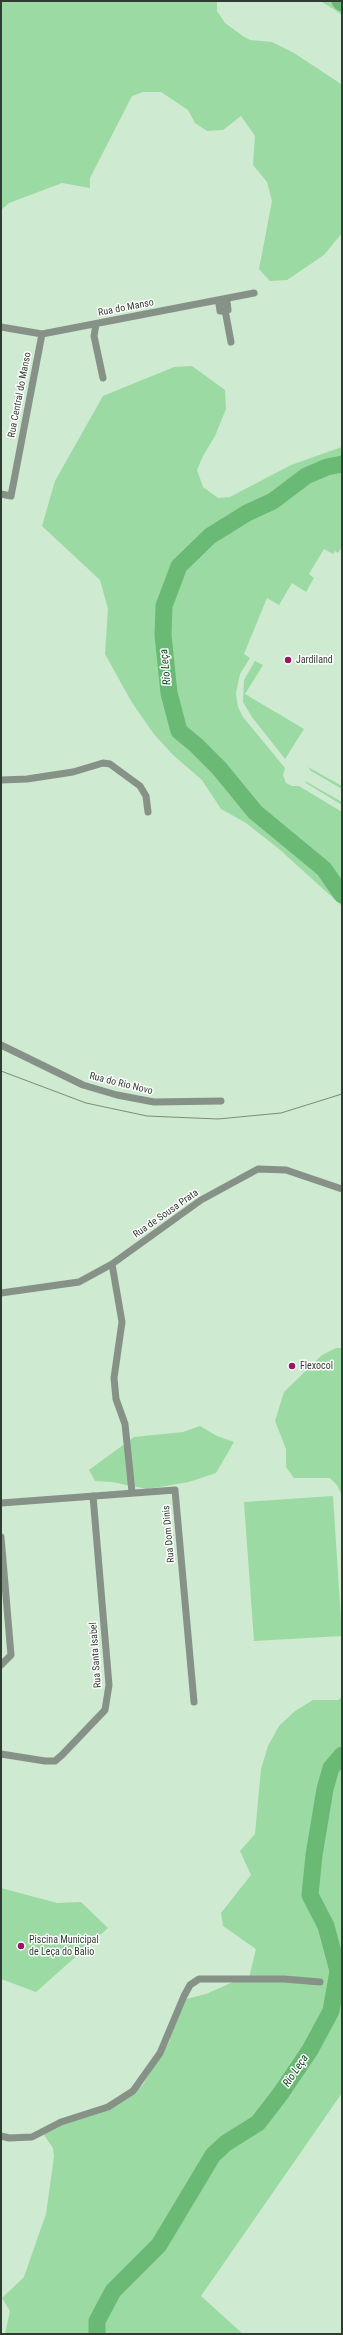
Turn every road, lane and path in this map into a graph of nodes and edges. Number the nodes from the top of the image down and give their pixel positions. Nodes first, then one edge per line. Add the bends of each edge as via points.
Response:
1 (254, 293) dead end
2 (223, 304) junction
3 (96, 324) junction
4 (1, 327) edge
5 (42, 334) junction
6 (231, 342) dead end
7 (103, 378) dead end
8 (1, 494) edge
9 (1, 780) edge
10 (148, 812) dead end
11 (1, 1045) edge
12 (221, 1101) dead end
13 (342, 1189) edge
14 (112, 1264) junction
15 (1, 1293) edge
16 (132, 1492) junction
17 (93, 1496) junction
18 (1, 1503) edge
19 (1, 1537) edge
20 (1, 1665) edge
21 (194, 1702) dead end
22 (1, 1754) edge
23 (320, 1982) dead end
24 (1, 2136) edge

1 - 2 street, Rua do Manso
2 - 3 street, Rua do Manso
2 - 6 street
3 - 5 street, Rua do Manso
3 - 7 street via 94,336
4 - 5 street, Rua do Manso
5 - 8 street, Rua Central do Manso via 11,496
9 - 10 street via 27,779 73,772 103,763 110,764 140,786 146,796
11 - 12 street, Rua do Rio Novo via 83,1085 117,1095 154,1102
13 - 14 street, Rua de Sousa Prata via 286,1170 258,1169 201,1200
14 - 15 street, Rua de Sousa Prata via 79,1282
14 - 16 street via 122,1322 114,1378 116,1399 125,1424
16 - 17 street, Rua Dom Dinis
16 - 21 street, Rua Dom Dinis via 175,1490
17 - 18 street, Rua Dom Dinis
17 - 22 street, Rua Santa Isabel via 109,1685 105,1710 55,1761
19 - 20 street via 12,1655
23 - 24 street via 284,1979 199,1979 190,1985 160,2053 133,2091 108,2107 61,2122 32,2137

